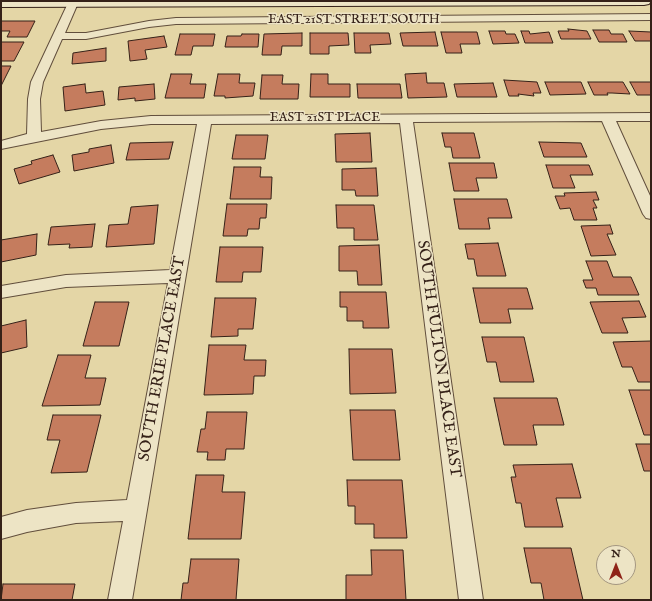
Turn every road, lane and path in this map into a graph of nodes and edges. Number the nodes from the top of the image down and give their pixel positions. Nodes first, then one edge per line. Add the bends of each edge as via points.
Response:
1 (563, 1) edge
2 (644, 1) edge
3 (378, 2) edge
4 (1, 3) edge
5 (73, 3) junction
6 (651, 17) edge
7 (58, 36) junction
8 (607, 117) junction
9 (651, 117) edge
10 (406, 118) junction
11 (205, 119) junction
12 (34, 136) junction
13 (1, 145) edge
14 (651, 214) edge
15 (178, 276) junction
16 (1, 292) edge
17 (136, 510) junction
18 (1, 528) edge
19 (120, 600) edge
20 (471, 600) edge

1 - 2 main road, EAST 21ST STREET SOUTH
1 - 3 main road, EAST 21ST STREET SOUTH
3 - 5 main road, EAST 21ST STREET SOUTH
4 - 5 main road, EAST 21ST STREET SOUTH
5 - 7 street
6 - 7 street, EAST 21ST STREET SOUTH via 176,21 86,36
7 - 12 street via 37,82 34,99
8 - 9 street, EAST 21ST PLACE
8 - 10 street, EAST 21ST PLACE
8 - 14 street
10 - 11 street, EAST 21ST PLACE
10 - 20 street, SOUTH FULTON PLACE EAST
11 - 12 street, EAST 21ST PLACE via 144,120
11 - 15 street, SOUTH ERIE PLACE EAST
12 - 13 street, EAST 21ST PLACE
15 - 16 street via 66,281
15 - 17 street, SOUTH ERIE PLACE EAST
17 - 18 street via 76,513
17 - 19 street, SOUTH ERIE PLACE EAST

